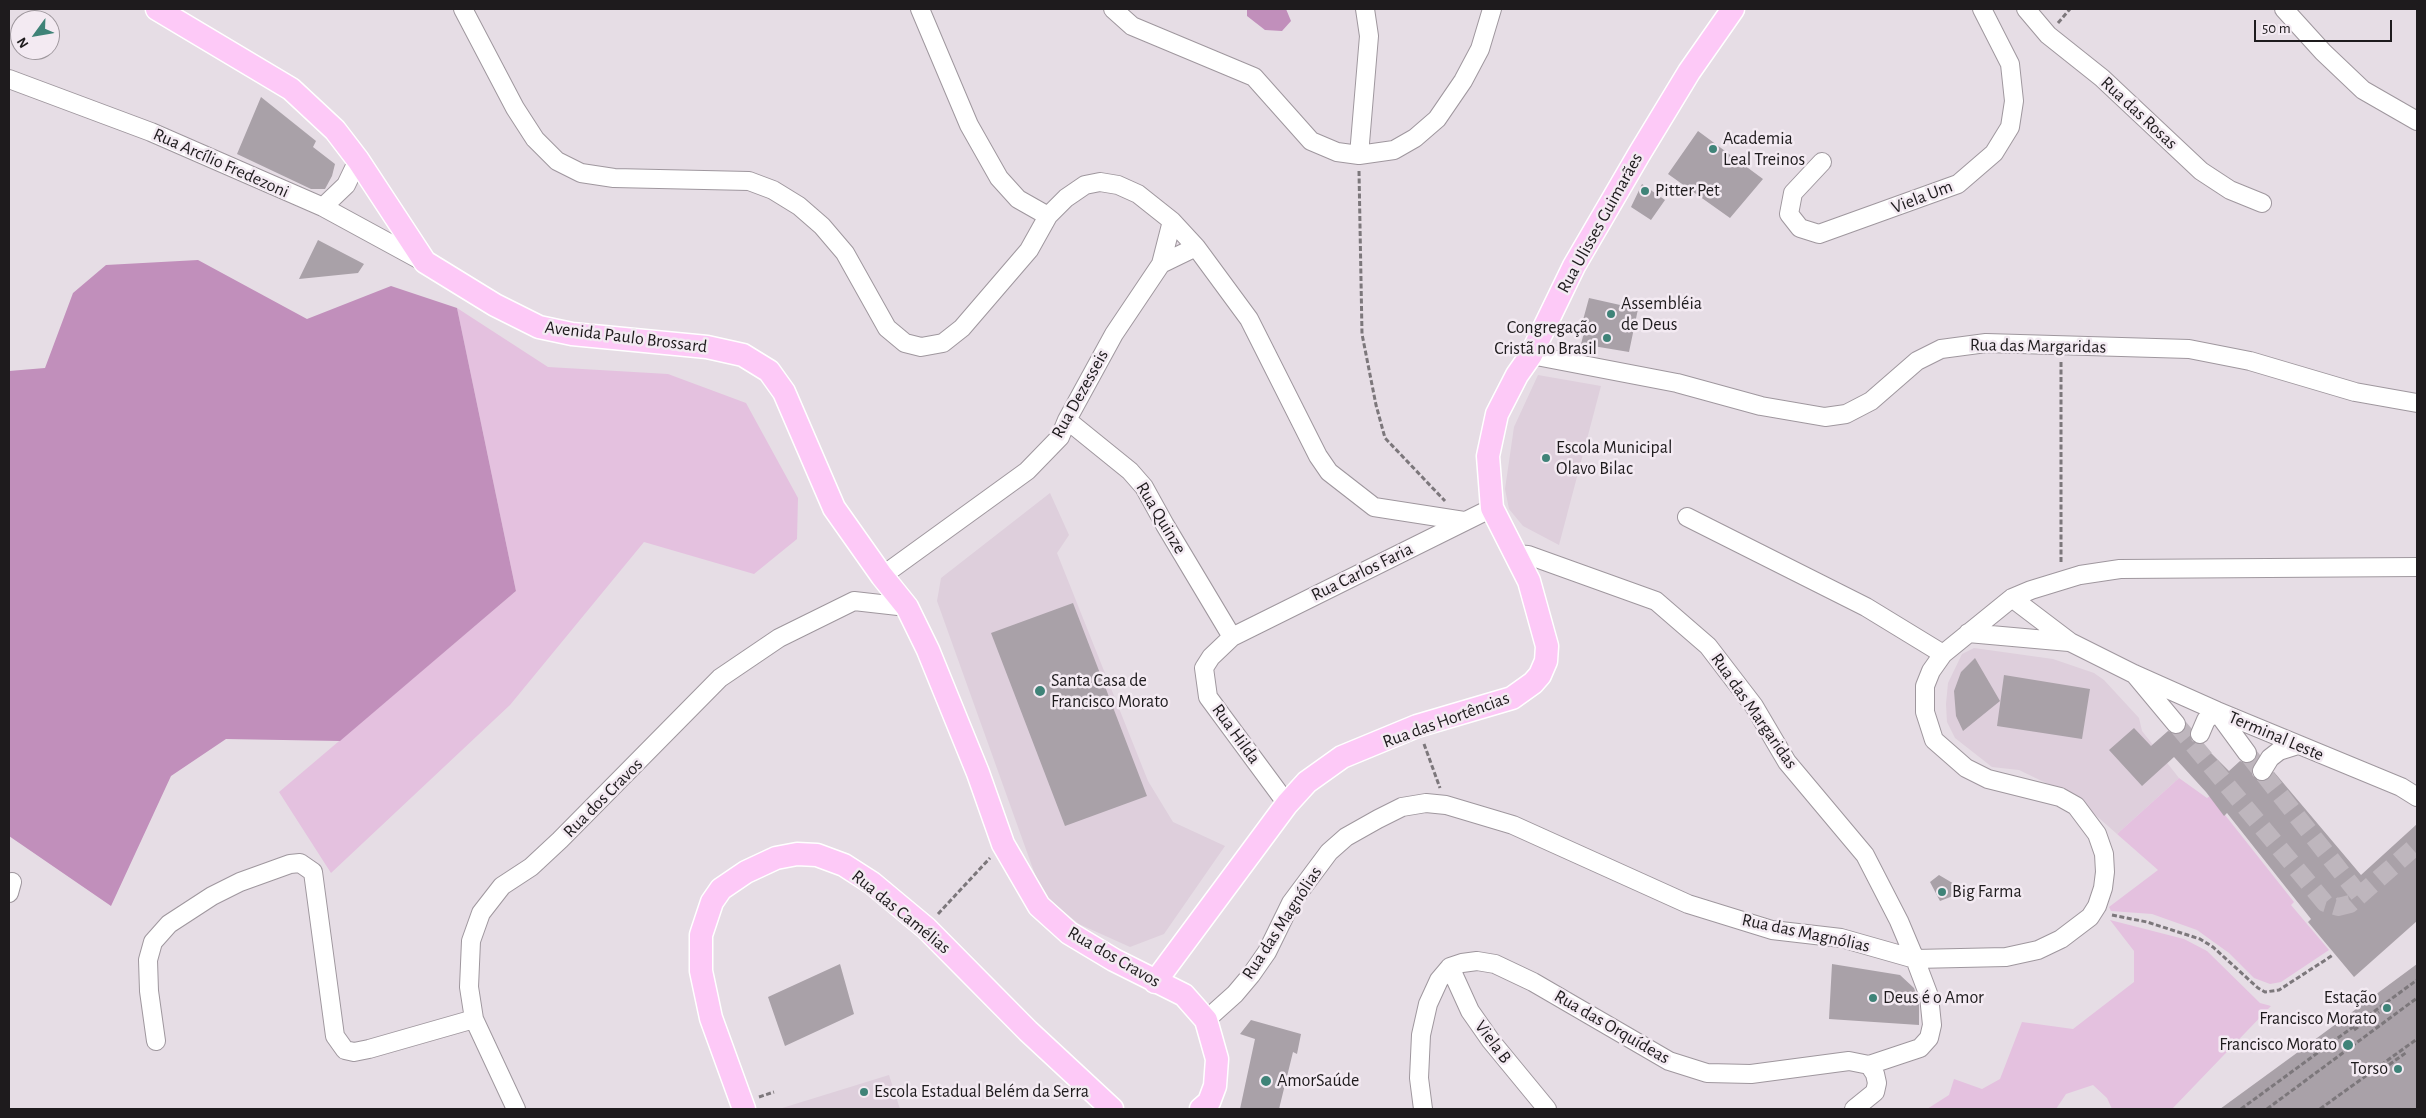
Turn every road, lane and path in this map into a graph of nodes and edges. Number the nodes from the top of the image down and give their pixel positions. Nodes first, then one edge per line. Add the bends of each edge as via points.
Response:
1 (157, 9) edge
2 (463, 9) edge
3 (920, 9) edge
4 (1113, 9) edge
5 (1365, 9) edge
6 (1492, 9) edge
7 (1733, 9) edge
8 (1982, 9) edge
9 (2026, 9) edge
10 (2284, 9) edge
11 (9, 79) edge
12 (2417, 121) edge
13 (1359, 155) junction
14 (358, 160) junction
15 (1822, 162) dead end
16 (2262, 203) dead end
17 (323, 207) junction
18 (1048, 216) junction
19 (1172, 221) junction
20 (1196, 247) junction
21 (425, 262) junction
22 (1161, 264) junction
23 (2061, 346) junction
24 (1531, 355) junction
25 (2417, 403) edge
26 (1067, 420) junction
27 (1492, 508) junction
28 (1687, 517) dead end
29 (1464, 521) junction
30 (1515, 554) junction
31 (2417, 568) edge
32 (882, 576) junction
33 (2062, 580) junction
34 (2012, 598) junction
35 (907, 607) junction
36 (1968, 633) junction
37 (1232, 636) junction
38 (2070, 642) junction
39 (1943, 654) junction
40 (2134, 674) junction
41 (2217, 711) junction
42 (2176, 724) tunnel mouth
43 (1417, 726) junction
44 (2200, 734) dead end
45 (2298, 745) junction
46 (2247, 753) tunnel mouth
47 (2262, 771) dead end
48 (2417, 797) edge
49 (1287, 804) junction
50 (1446, 805) junction
51 (1003, 844) junction
52 (2094, 912) junction
53 (926, 928) junction
54 (2333, 955) dead end
55 (1915, 959) junction
56 (1450, 967) junction
57 (2417, 980) edge
58 (1155, 982) junction
59 (2417, 998) edge
60 (2379, 1012) dead end
61 (474, 1019) junction
62 (1206, 1020) junction
63 (2354, 1030) dead end
64 (2417, 1038) edge
65 (156, 1041) dead end
66 (2406, 1051) dead end
67 (1869, 1066) junction
68 (2382, 1068) dead end
69 (516, 1109) edge
70 (744, 1109) edge
71 (1112, 1109) edge
72 (1201, 1109) edge
73 (1423, 1109) edge
74 (1547, 1109) edge
75 (1854, 1109) edge
76 (2241, 1109) edge
77 (2267, 1109) edge
78 (2320, 1109) edge

1 - 14 main road, Avenida Paulo Brossard via 291,89 335,130
2 - 18 street via 515,108 535,139 558,161 581,173 614,178 749,182 774,190 822,226 845,253 887,328 905,344 921,347 943,343 962,328 1028,250
3 - 18 street via 969,125 999,178 1018,200
4 - 13 street via 1132,26 1254,77 1311,141 1337,152
5 - 13 street via 1369,36
6 - 13 street via 1480,49 1437,119 1415,138 1394,150
7 - 24 main road, Rua Ulisses Guimarães via 1689,72 1638,156 1574,266
8 - 15 street, Viela Um via 2010,64 2014,101 2010,127 1994,152 1958,184 1819,234 1800,228 1789,214 1793,193
9 - 16 street, Rua das Rosas via 2048,36 2102,78 2201,171 2230,190
10 - 12 street via 2363,90
11 - 17 street, Rua Arcílio Fredezoni via 151,132
13 - 29 path via 1362,334 1385,438
14 - 17 street via 346,185
14 - 21 main road, Avenida Paulo Brossard
17 - 21 street, Rua Arcílio Fredezoni
18 - 19 street via 1085,185 1100,182 1118,185 1138,194
19 - 20 street
19 - 22 street, Rua Dezesseis
20 - 22 street
20 - 29 street via 1250,319 1329,472 1374,507
21 - 32 main road, Avenida Paulo Brossard via 539,328 707,346 743,355 769,371 796,416 834,508
22 - 26 street, Rua Dezesseis via 1114,334
23 - 24 street, Rua das Margaridas via 1986,343 1941,349 1917,361 1871,401 1846,414 1825,417
23 - 25 street, Rua das Margaridas via 2189,349 2250,361 2355,392
23 - 33 path
24 - 27 main road, Rua Ulisses Guimarães via 1497,414 1488,456
26 - 32 street, Rua Dezesseis via 1060,437 1027,471
26 - 37 street, Rua Quinze via 1130,471 1144,487
27 - 29 street, Rua Carlos Faria
27 - 30 main road, Rua das Hortências
28 - 39 street via 1866,607
29 - 37 street, Rua Carlos Faria
30 - 43 main road, Rua das Hortências via 1529,581 1547,646 1546,662 1540,675 1512,698
30 - 55 street, Rua das Margaridas via 1528,555 1656,601 1708,646 1754,706 1787,762 1865,855
31 - 33 street via 2120,569
32 - 35 main road, Rua dos Cravos
33 - 34 street
34 - 36 street
34 - 38 street, Terminal Leste
35 - 51 main road, Rua dos Cravos via 932,659
35 - 61 street, Rua dos Cravos via 854,601 779,638 720,678 560,840 531,867 502,886 481,913 471,940 469,988
36 - 38 street
36 - 39 street
37 - 49 street, Rua Hilda via 1204,668 1208,697
38 - 40 street, Terminal Leste
39 - 52 street, Rua das Magnólias via 1925,686 1925,712 1934,740 1966,768 1988,778 2060,797 2076,806 2097,834 2104,854 2103,888
40 - 41 street, Terminal Leste
40 - 42 street, Terminal Leste
41 - 44 street via 2206,720
41 - 45 street, Terminal Leste
41 - 46 street
43 - 49 main road, Rua das Hortências via 1342,757 1307,782
43 - 50 path
45 - 47 street via 2270,758
45 - 48 street, Terminal Leste via 2401,787
49 - 58 main road, Rua das Hortências
50 - 55 street, Rua das Magnólias via 1513,824 1688,904 1772,930 1841,938
50 - 62 street, Rua das Magnólias via 1426,803 1402,808 1346,838 1329,852 1291,903 1267,952 1251,975
51 - 53 path
51 - 58 main road, Rua dos Cravos via 1039,906 1069,933
52 - 54 path via 2147,922 2200,939 2265,992 2279,990
52 - 55 street, Rua das Magnólias via 2078,928 2038,950 2006,957
53 - 70 main road, Rua das Camélias via 872,883 818,855 776,858 746,872 721,890 712,902 701,935 701,970 711,1018
53 - 71 main road, Rua das Camélias via 1028,1031
55 - 67 street, Rua das Orquídeas via 1929,996 1932,1025 1929,1038 1920,1048
56 - 67 street, Rua das Orquídeas via 1477,961 1495,964 1534,982 1669,1061 1707,1073 1751,1074 1849,1061
56 - 73 street via 1439,980 1428,1004 1421,1035 1419,1078
56 - 74 street, Viela B via 1470,1011
57 - 76 path
58 - 62 main road, Rua dos Cravos via 1184,995
59 - 77 path
60 - 63 path
61 - 65 street via 369,1049 345,1050 335,1036 313,872 300,863 240,882 212,896 169,924 153,942 148,960
61 - 69 street, Rua dos Cravos
62 - 72 main road, Rua dos Cravos via 1217,1059 1215,1086 1209,1102
64 - 78 path
66 - 68 path
67 - 75 street via 1875,1074 1875,1092

